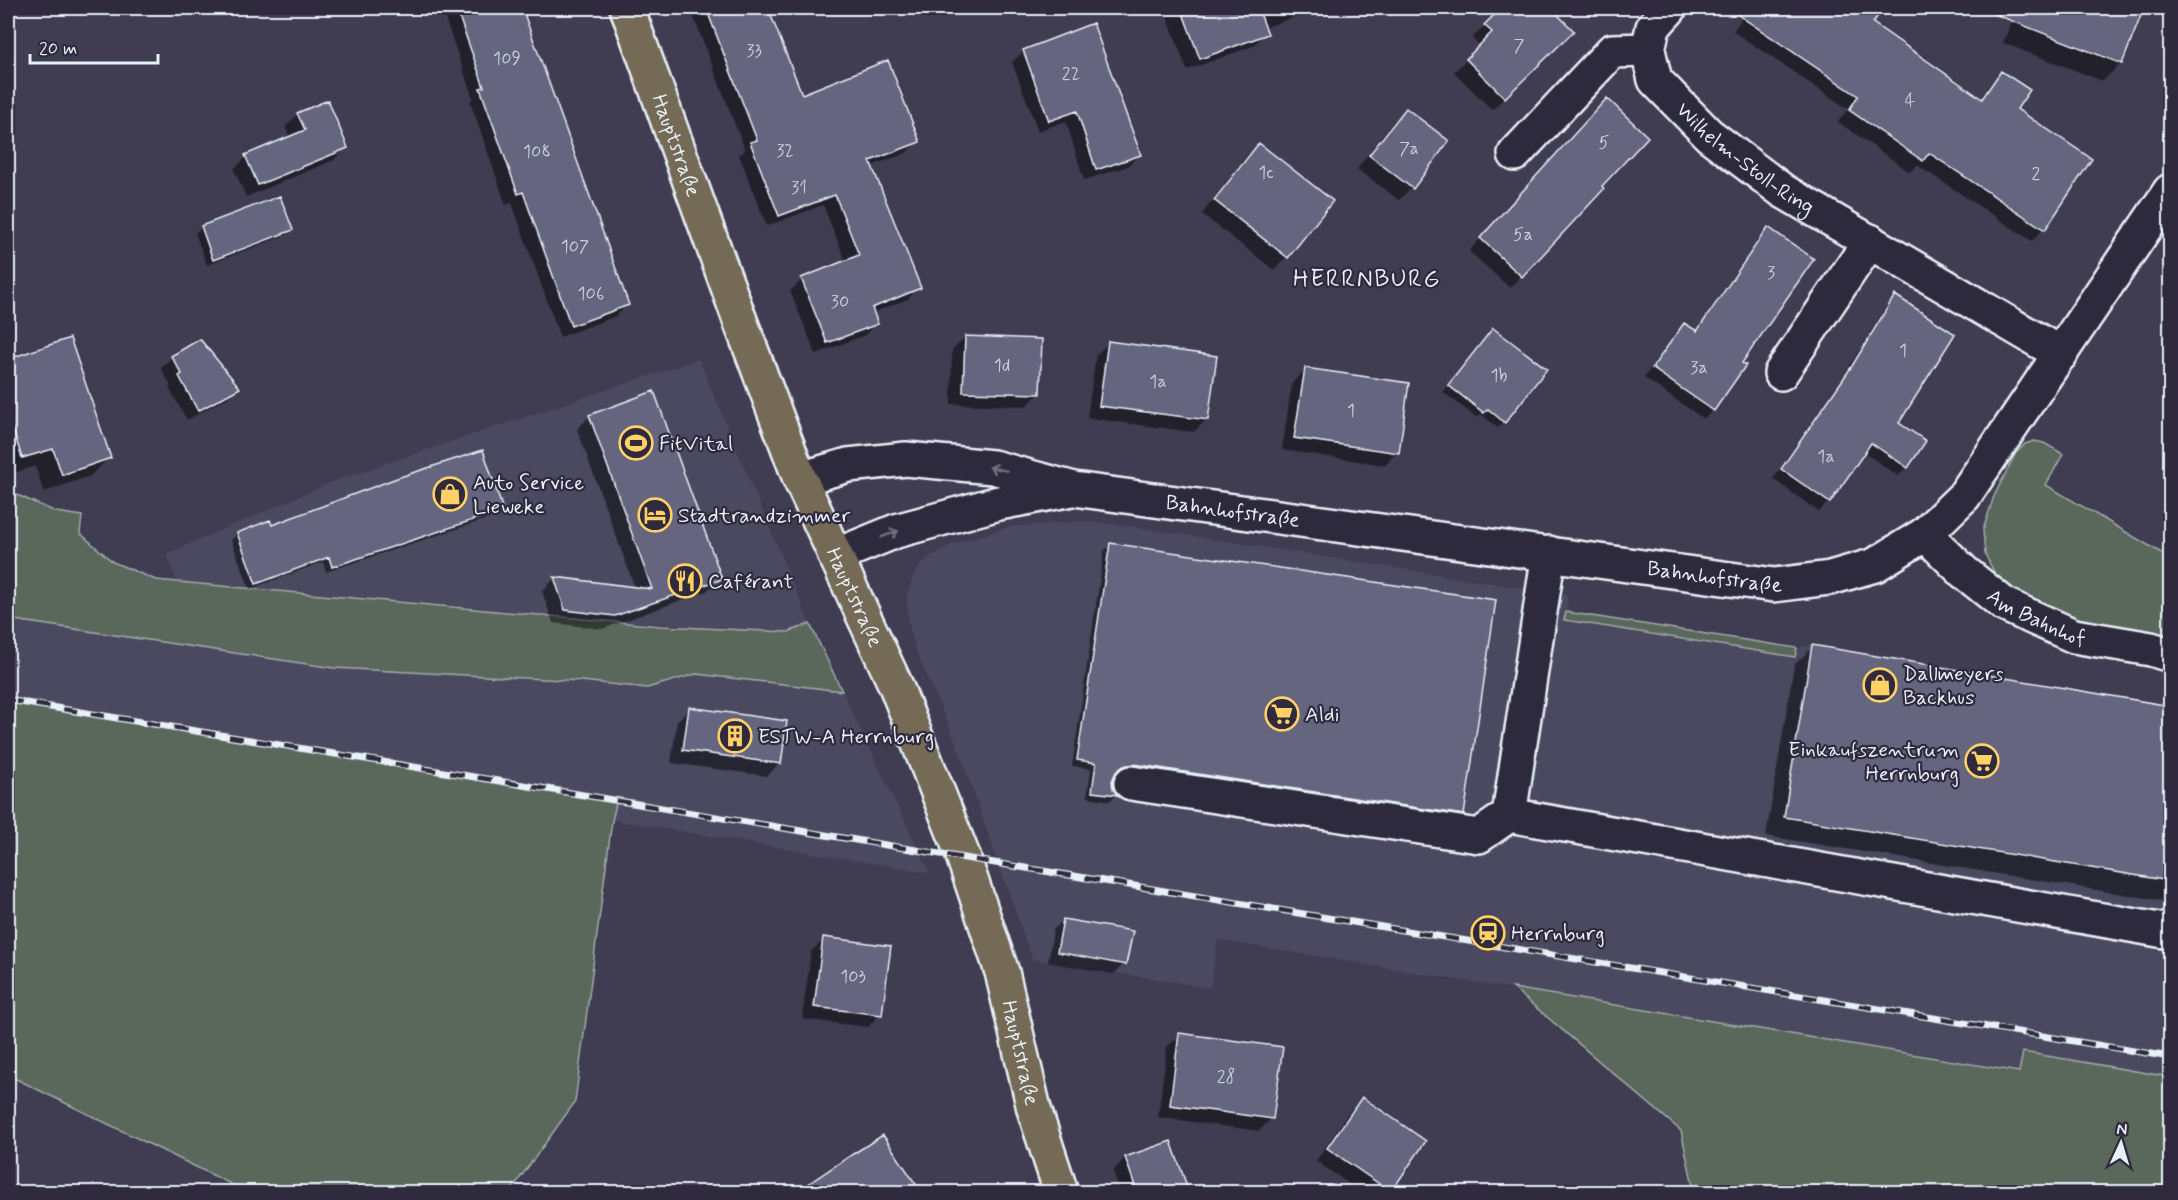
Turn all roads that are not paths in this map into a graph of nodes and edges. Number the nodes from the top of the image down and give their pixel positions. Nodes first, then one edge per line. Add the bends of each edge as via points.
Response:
1 (627, 8) edge
2 (1670, 8) edge
3 (1648, 50) junction
4 (1515, 154) dead end
5 (2170, 191) edge
6 (1870, 241) junction
7 (2061, 354) junction
8 (1781, 373) dead end
9 (800, 479) junction
10 (1074, 489) junction
11 (1925, 534) junction
12 (1549, 553) junction
13 (835, 556) junction
14 (2170, 656) edge
15 (1131, 783) dead end
16 (1509, 815) junction
17 (2170, 932) edge
18 (1061, 1192) edge

1 - 9 main road, Hauptstraße
2 - 3 street via 1653,27
3 - 4 street via 1612,51
3 - 6 street, Wilhelm-Stoll-Ring via 1655,80 1709,135 1783,191
5 - 7 street, Bahnhofstraße
6 - 7 street, Wilhelm-Stoll-Ring
6 - 8 street
7 - 11 street, Bahnhofstraße via 1965,496
10 -> 9 street, Bahnhofstraße via 993,467 906,459 848,465
9 - 13 main road, Hauptstraße
10 - 12 street, Bahnhofstraße
13 -> 10 street, Bahnhofstraße via 896,531 999,503
11 - 12 street, Bahnhofstraße via 1875,565 1830,578 1774,585
11 - 14 street, Am Bahnhof via 2005,605 2074,636
12 - 16 street
13 - 18 main road, Hauptstraße via 896,686 963,856 1002,972 1034,1109
15 - 16 street via 1479,836
16 - 17 street

